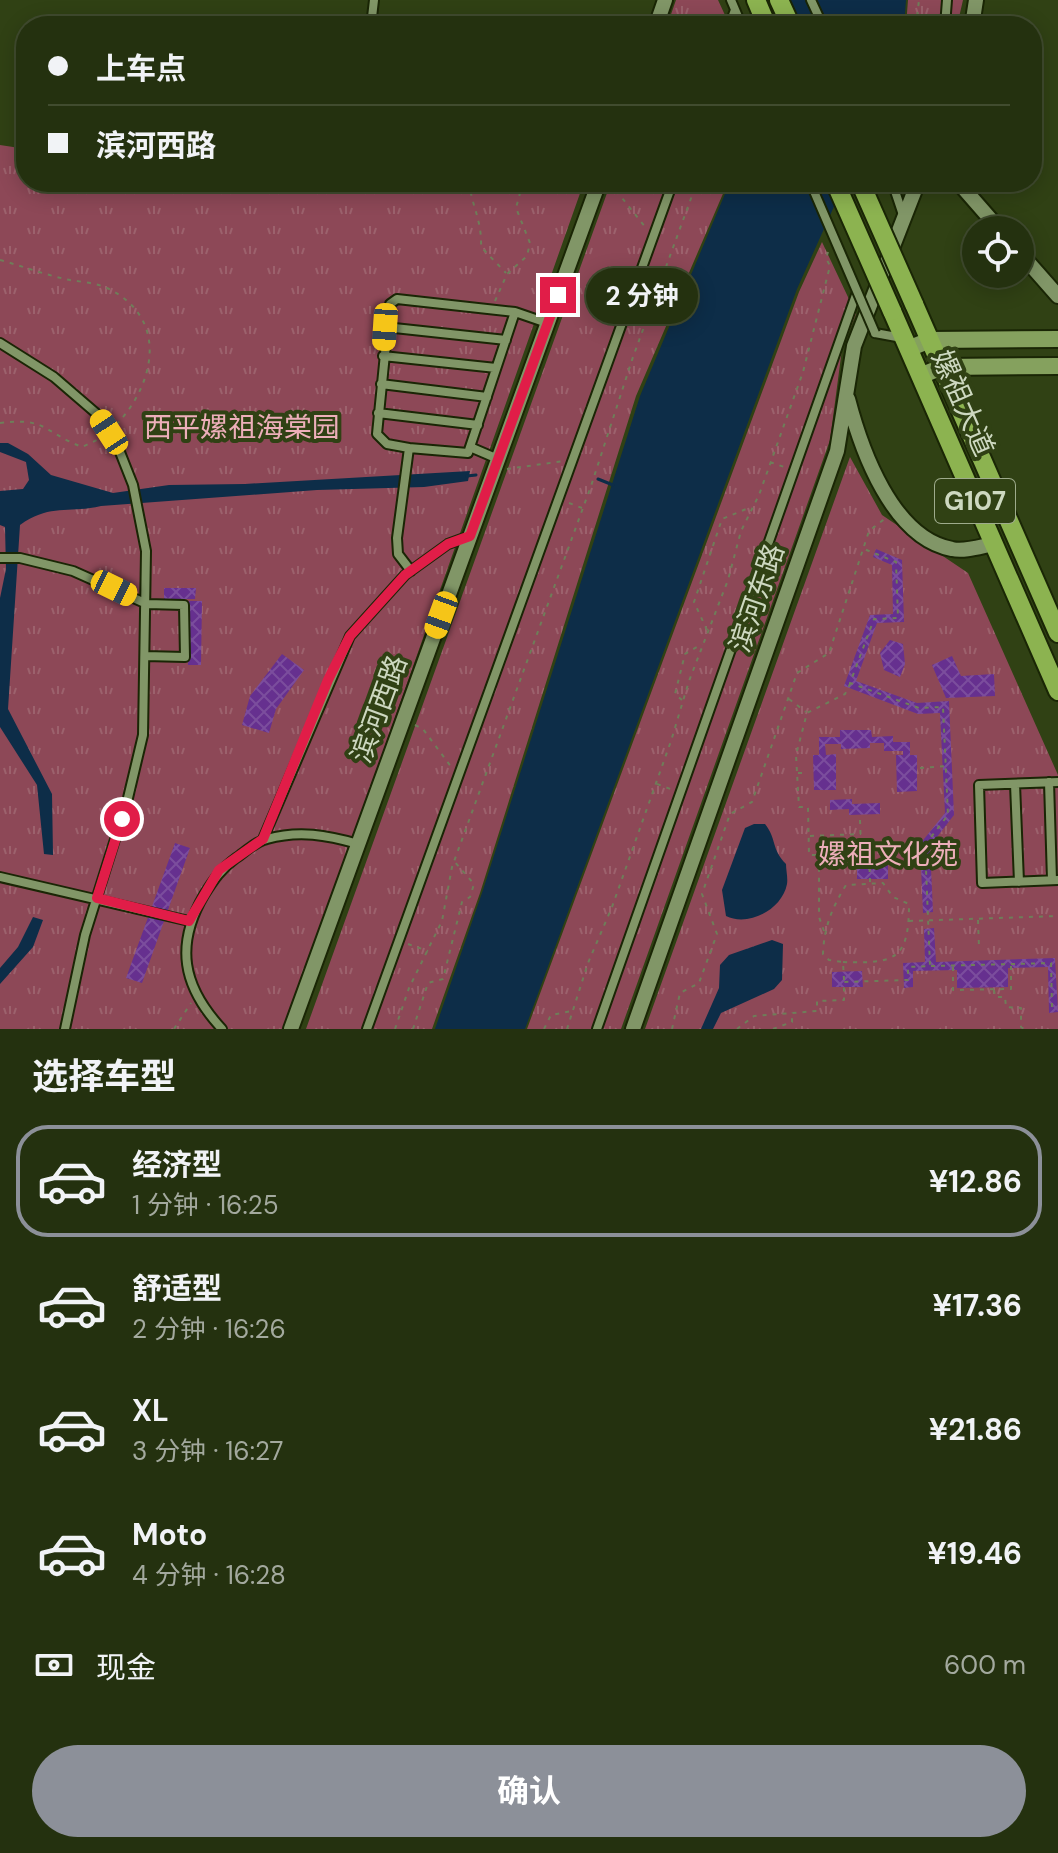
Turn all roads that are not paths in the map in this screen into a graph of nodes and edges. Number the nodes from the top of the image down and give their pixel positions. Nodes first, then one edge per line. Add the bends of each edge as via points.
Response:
1 (595, 192) edge
2 (669, 192) edge
3 (814, 192) edge
4 (839, 192) edge
5 (864, 192) edge
6 (896, 192) edge
7 (915, 192) edge
8 (967, 192) edge
9 (988, 216) edge
10 (905, 220) junction
11 (1034, 269) edge
12 (857, 292) junction
13 (1058, 296) edge
14 (515, 312) junction
15 (547, 323) junction
16 (385, 327) junction
17 (1058, 339) edge
18 (506, 340) junction
19 (930, 340) junction
20 (0, 343) edge
21 (906, 343) junction
22 (383, 356) junction
23 (1058, 366) edge
24 (942, 367) junction
25 (496, 368) junction
26 (920, 376) junction
27 (381, 384) junction
28 (847, 394) junction
29 (487, 397) junction
30 (378, 413) junction
31 (478, 425) junction
32 (470, 447) junction
33 (409, 448) junction
34 (496, 465) junction
35 (470, 536) junction
36 (994, 544) junction
37 (1, 558) edge
38 (411, 571) junction
39 (147, 604) junction
40 (1058, 633) edge
41 (145, 656) junction
42 (1058, 691) edge
43 (1053, 782) edge
44 (1015, 784) junction
45 (263, 839) junction
46 (358, 844) junction
47 (0, 877) edge
48 (1055, 880) edge
49 (1019, 882) junction
50 (97, 898) junction
51 (189, 921) junction
52 (65, 1029) edge
53 (222, 1029) edge
54 (291, 1029) edge
55 (367, 1029) edge
56 (597, 1029) edge
57 (633, 1029) edge

1 - 15 street, 滨河西路
2 - 55 street
3 - 12 street, bridge
4 - 21 highway, 嫘祖大道 / G107, bridge
5 - 19 highway, 嫘祖大道 / G107, bridge
6 - 10 street
7 - 10 street, 滨河东路
8 - 9 street
10 - 28 street, 滨河东路 via 859,331
11 - 13 street
12 - 21 street, bridge via 875,333
12 - 56 street
14 - 15 street
14 - 16 street via 397,299 390,304
14 - 18 street
15 - 34 street, 滨河西路
16 - 18 street
16 - 22 street
17 - 19 main road
18 - 25 street
19 - 21 main road
19 - 24 highway, 嫘祖大道 / G107
20 - 39 street via 54,377 97,414 109,432 139,508
21 - 26 highway, 嫘祖大道 / G107
22 - 25 street
22 - 27 street
23 - 24 main road
24 - 26 main road
24 - 40 highway, 嫘祖大道 / G107
25 - 29 street
26 - 36 highway, 嫘祖大道 / G107
27 - 29 street
27 - 30 street
28 - 36 street via 857,434 897,511 927,538 952,549
28 - 57 street, 滨河东路 via 837,451
29 - 31 street
30 - 31 street
30 - 33 street via 380,439
31 - 32 street
32 - 33 street via 468,453
32 - 34 street
33 - 38 street via 398,554
34 - 35 street, 滨河西路
35 - 38 street via 448,544
35 - 46 street, 滨河西路
36 - 42 highway, 嫘祖大道 / G107
37 - 39 street via 73,571
38 - 45 street via 350,636
39 - 41 street
39 - 41 street via 184,605 185,657
41 - 50 street via 143,735
43 - 44 street
43 - 48 street
44 - 49 street
44 - 49 street via 979,785 982,883
45 - 46 street via 325,834
45 - 51 street via 219,870
46 - 54 street, 滨河西路
47 - 50 street
48 - 49 street
50 - 51 street
50 - 52 street
51 - 53 street via 186,962 197,994

